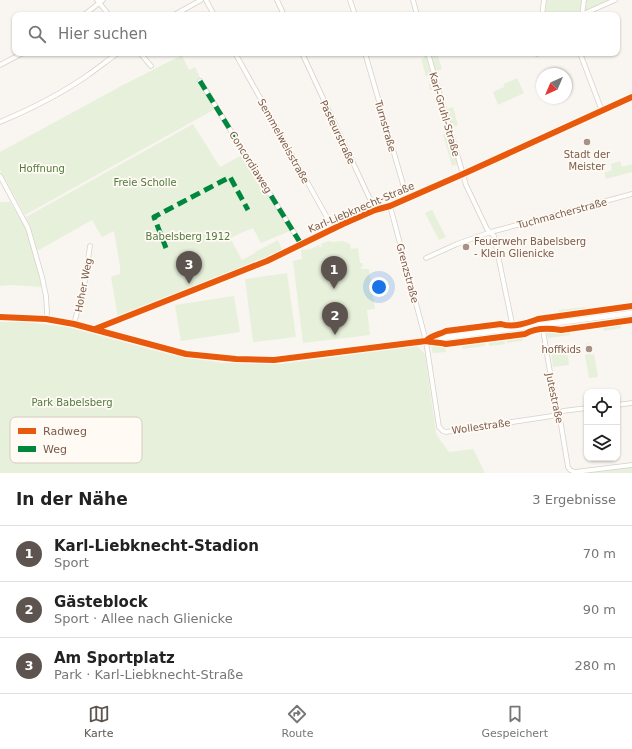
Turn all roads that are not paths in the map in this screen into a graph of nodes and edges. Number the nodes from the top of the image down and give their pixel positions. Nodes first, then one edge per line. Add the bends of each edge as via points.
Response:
1 (201, 0) edge
2 (206, 0) edge
3 (277, 0) edge
4 (350, 0) edge
5 (413, 0) edge
6 (544, 0) edge
7 (584, 0) edge
8 (615, 0) edge
9 (99, 1) edge
10 (88, 12) edge
11 (107, 12) edge
12 (179, 12) edge
13 (212, 12) edge
14 (283, 12) edge
15 (353, 12) edge
16 (416, 12) edge
17 (542, 12) edge
18 (582, 12) edge
19 (589, 12) edge
20 (17, 56) edge
21 (114, 56) edge
22 (143, 56) edge
23 (237, 56) edge
24 (303, 56) edge
25 (367, 56) edge
26 (429, 56) edge
27 (581, 56) edge
28 (0, 65) edge
29 (151, 66) dead end
30 (200, 81) dead end
31 (632, 97) edge
32 (602, 110) junction
33 (0, 122) edge
34 (463, 174) junction
35 (0, 176) edge
36 (632, 194) edge
37 (407, 198) junction
38 (390, 206) junction
39 (375, 210) junction
40 (333, 228) junction
41 (491, 232) junction
42 (301, 244) junction
43 (90, 246) dead end
44 (426, 258) dead end
45 (632, 313) edge
46 (0, 317) edge
47 (46, 319) junction
48 (74, 324) junction
49 (542, 324) junction
50 (513, 328) junction
51 (95, 329) junction
52 (426, 340) junction
53 (632, 403) edge
54 (620, 405) edge
55 (584, 408) edge
56 (558, 414) junction
57 (632, 465) edge

1 - 12 street
2 - 13 street
3 - 14 street
4 - 15 street
5 - 16 street
6 - 17 street
7 - 18 street
8 - 19 street
9 - 10 street
9 - 11 street
20 - 28 street
21 - 33 street via 63,91
22 - 29 street
23 - 40 street, Semmelweisstraße
24 - 39 street, Pasteurstraße
25 - 37 street, Turnstraße
26 - 34 street, Karl-Gruhl-Straße
27 - 32 street
30 - 42 street, Concordiaweg
31 - 32 street, Karl-Liebknecht-Straße
32 - 34 street, Karl-Liebknecht-Straße
34 - 37 street, Karl-Liebknecht-Straße
34 - 41 street, Karl-Gruhl-Straße via 487,229
35 - 47 street via 28,228 46,296
36 - 41 street, Tuchmacherstraße
37 - 38 street, Karl-Liebknecht-Straße
38 - 39 street, Karl-Liebknecht-Straße
38 - 52 street, Grenzstraße
39 - 40 street, Karl-Liebknecht-Straße
40 - 42 street, Karl-Liebknecht-Straße
41 - 44 street, Tuchmacherstraße
41 - 50 street, Karl-Gruhl-Straße via 494,236
42 - 51 street, Karl-Liebknecht-Straße via 267,261
43 - 48 street, Hoher Weg via 84,286
45 - 49 street
46 - 47 street
47 - 48 street
48 - 51 street
49 - 50 street
49 - 56 street, Jutestraße
50 - 52 street
51 - 52 street via 186,354 236,359 274,360
52 - 56 street, Wollestraße via 439,427 443,431
53 - 54 street
55 - 56 street, Wollestraße
56 - 57 street, Jutestraße via 570,470 575,472

